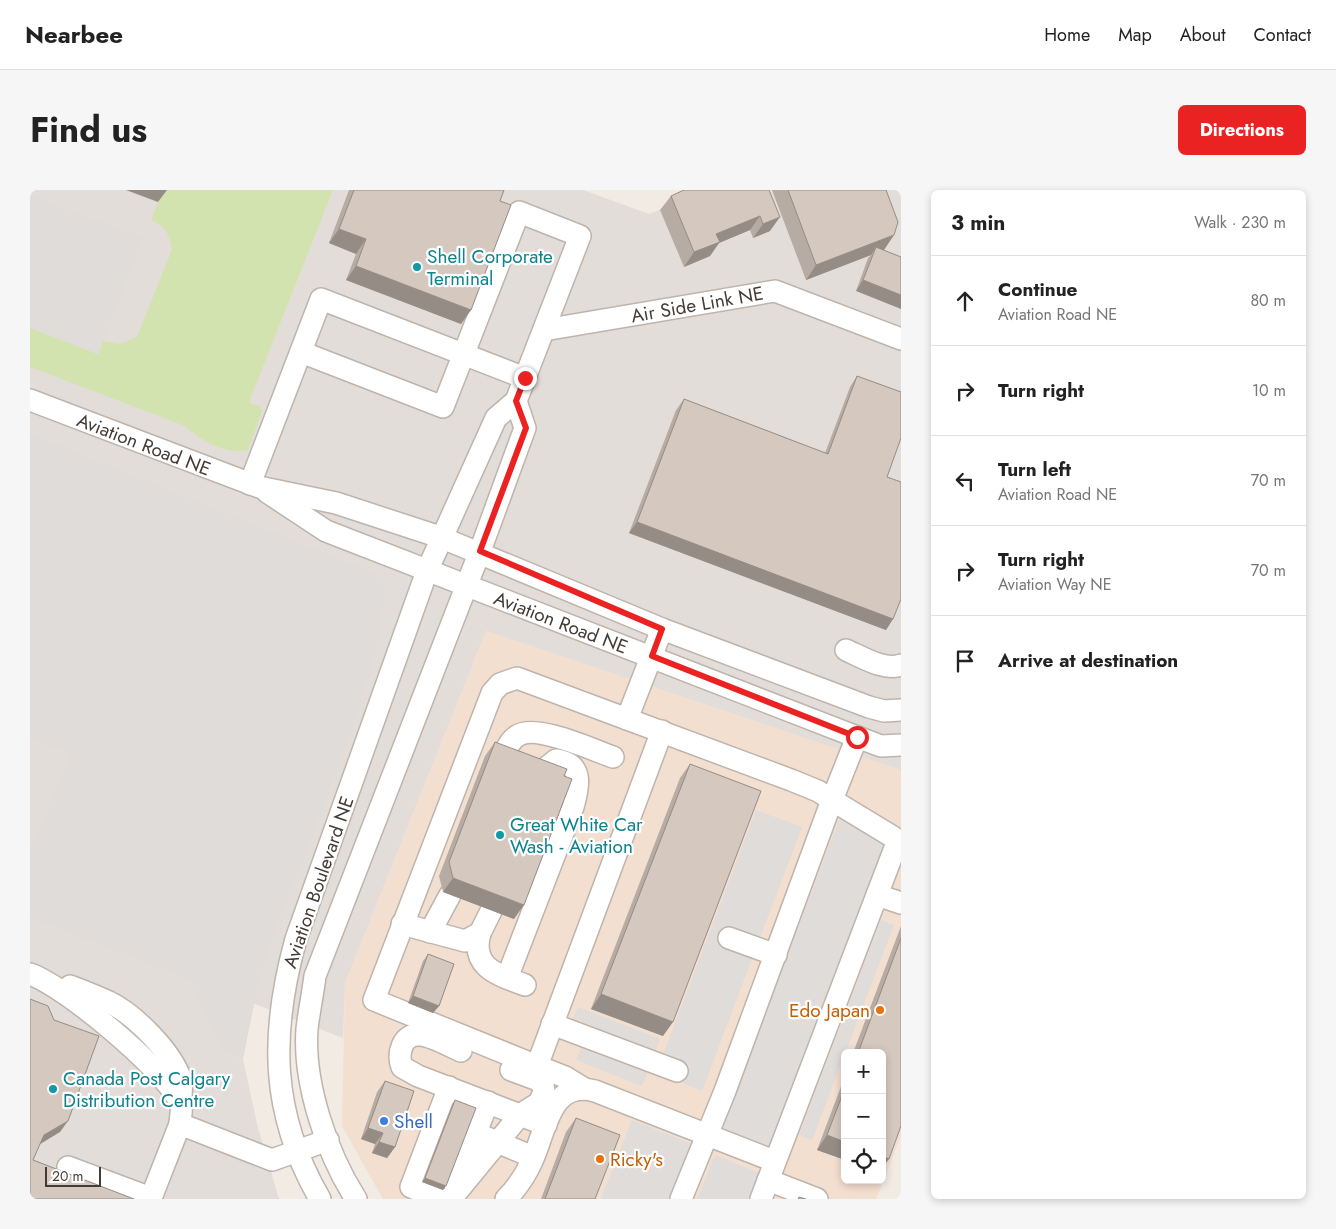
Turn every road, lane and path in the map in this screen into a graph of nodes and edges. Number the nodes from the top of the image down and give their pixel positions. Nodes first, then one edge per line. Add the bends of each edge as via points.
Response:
1 (544, 330) junction
2 (901, 339) edge
3 (301, 352) junction
4 (463, 354) junction
5 (525, 378) junction
6 (30, 400) edge
7 (516, 401) junction
8 (255, 485) junction
9 (440, 536) junction
10 (480, 551) junction
11 (427, 571) junction
12 (466, 586) junction
13 (662, 629) junction
14 (846, 650) dead end
15 (652, 656) junction
16 (901, 665) edge
17 (901, 710) edge
18 (627, 720) junction
19 (662, 731) junction
20 (857, 737) junction
21 (901, 745) edge
22 (613, 757) dead end
23 (500, 762) edge
24 (542, 777) edge
25 (832, 800) junction
26 (900, 840) edge
27 (450, 895) dead end
28 (877, 895) junction
29 (901, 903) edge
30 (491, 911) edge
31 (402, 924) junction
32 (430, 932) junction
33 (480, 933) junction
34 (729, 938) dead end
35 (776, 954) junction
36 (32, 975) edge
37 (552, 1024) junction
38 (537, 1066) junction
39 (677, 1071) dead end
40 (449, 1087) junction
41 (583, 1088) junction
42 (488, 1102) junction
43 (546, 1112) junction
44 (180, 1114) junction
45 (520, 1115) junction
46 (475, 1133) junction
47 (708, 1134) junction
48 (328, 1140) junction
49 (498, 1142) junction
50 (296, 1152) junction
51 (533, 1157) junction
52 (68, 1167) dead end
53 (768, 1180) edge
54 (320, 1199) edge
55 (356, 1199) edge
56 (442, 1199) edge
57 (450, 1199) edge
58 (506, 1199) edge
59 (681, 1199) edge
60 (817, 1199) edge

1 - 2 street, Air Side Link NE via 775,291
1 - 4 street via 580,236 519,212
1 - 5 street
3 - 4 street via 321,299
3 - 4 street via 443,407
3 - 8 street
4 - 5 street
5 - 7 street
6 - 8 street, Aviation Road NE
7 - 9 street, Aviation Boulevard NE via 496,418
7 - 10 street, Aviation Boulevard NE via 526,428
8 - 9 street, Aviation Road NE via 336,503
8 - 11 street, Aviation Road NE via 326,531
9 - 10 street, Aviation Road NE
9 - 11 street, Aviation Boulevard NE
10 - 12 street, Aviation Boulevard NE
10 - 13 street, Aviation Road NE
11 - 12 street, Aviation Road NE
11 - 50 street, Aviation Boulevard NE via 299,931 285,981 279,1020 278,1063 286,1116
12 - 15 street, Aviation Road NE
12 - 48 street, Aviation Boulevard NE via 315,976 307,1030 309,1065 315,1104
13 - 15 street
13 - 17 street, Aviation Road NE via 869,707 884,711
14 - 16 street via 877,663 894,667
15 - 18 street
15 - 20 street, Aviation Road NE
18 - 19 street
18 - 31 street via 517,678 500,684 492,694
19 - 25 street via 791,780
19 - 37 street
20 - 21 street, Aviation Road NE via 882,746
20 - 25 street
22 - 23 street via 547,734 535,733 519,734 510,742
24 - 33 street via 546,768 556,760 572,766 578,780 573,807 509,979 481,959 478,948
25 - 26 street
25 - 35 street
26 - 28 street
27 - 32 street
28 - 29 street
28 - 53 street
30 - 33 street
31 - 32 street
31 - 38 street via 374,1000
32 - 33 street via 465,941
34 - 35 street
35 - 47 street
36 - 44 street via 89,1010 165,1080
37 - 38 street
37 - 39 street
38 - 41 street
40 - 42 street
40 - 43 street via 402,1066 399,1058 402,1044 410,1037 420,1035 538,1080 543,1086
40 - 56 street via 411,1187
41 - 43 street via 561,1096
41 - 47 street
42 - 45 street
42 - 46 street
43 - 45 street
43 - 51 street
44 - 50 street via 272,1160
44 - 52 street via 151,1198
45 - 49 street
46 - 49 street
46 - 57 street
47 - 53 street
47 - 59 street
48 - 50 street
48 - 55 street, Aviation Boulevard NE
49 - 51 street
49 - 57 street
50 - 54 street, Aviation Boulevard NE
51 - 58 street
53 - 60 street

